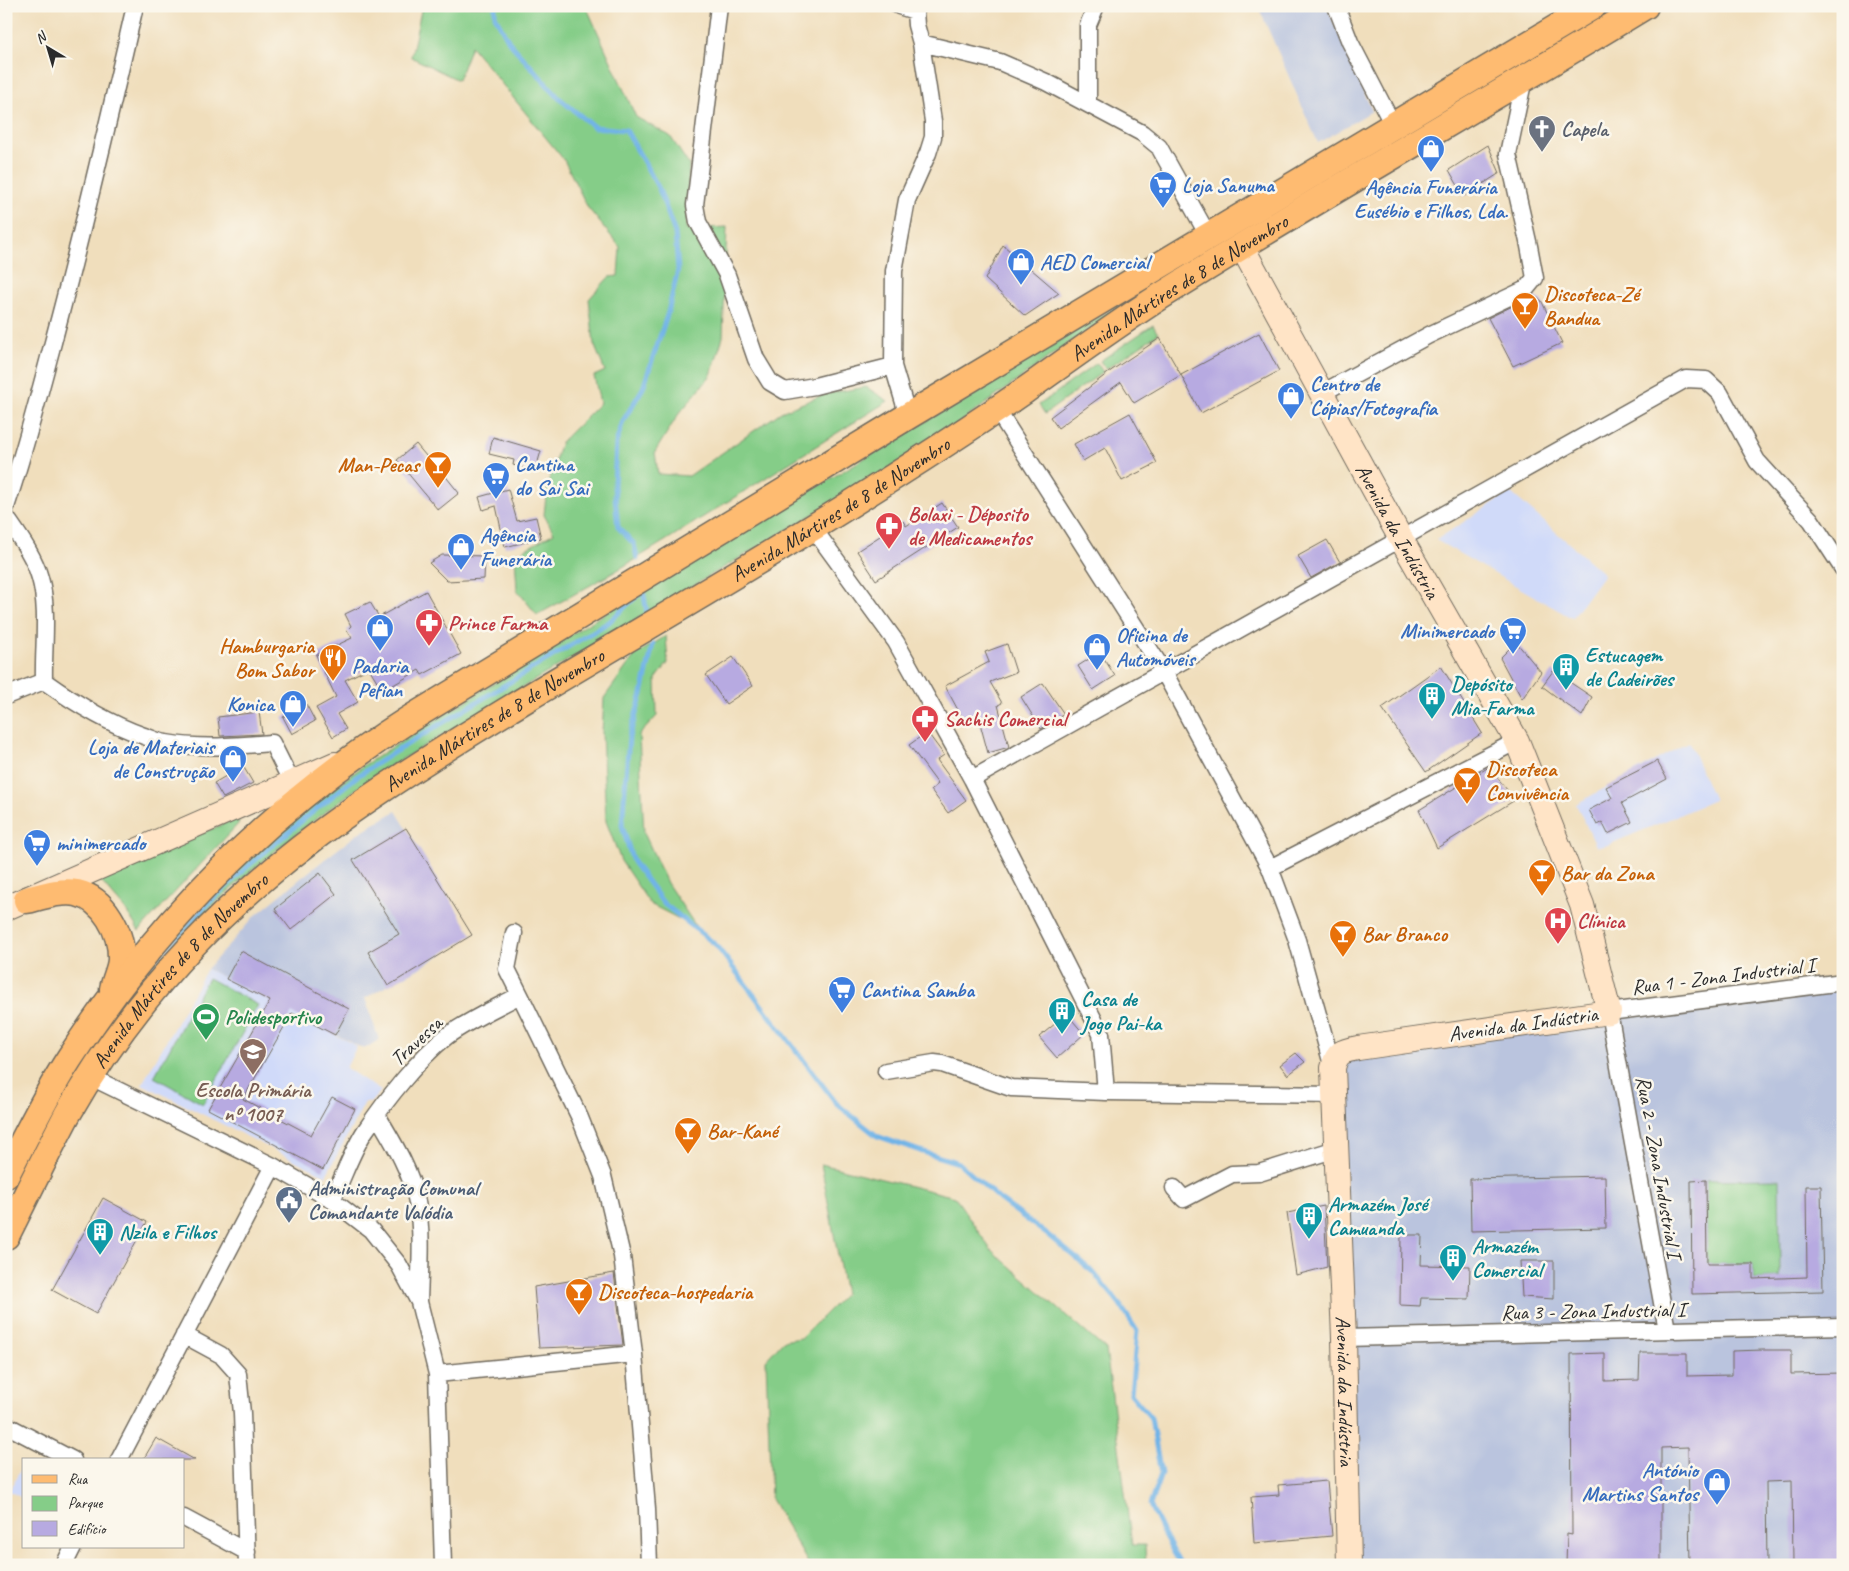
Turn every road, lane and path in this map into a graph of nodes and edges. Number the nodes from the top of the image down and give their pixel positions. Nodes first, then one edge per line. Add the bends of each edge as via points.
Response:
1 (136, 6) edge
2 (719, 6) edge
3 (899, 6) edge
4 (1096, 6) edge
5 (1336, 6) edge
6 (1593, 6) edge
7 (1645, 6) edge
8 (916, 9) edge
9 (921, 43) junction
10 (1524, 78) junction
11 (1088, 103) junction
12 (1393, 125) junction
13 (1209, 237) junction
14 (1242, 246) junction
15 (893, 366) junction
16 (1322, 393) junction
17 (997, 410) junction
18 (908, 416) junction
19 (6, 507) edge
20 (6, 517) edge
21 (813, 528) junction
22 (1402, 539) junction
23 (1843, 569) edge
24 (1164, 672) junction
25 (44, 681) junction
26 (6, 696) edge
27 (1517, 741) junction
28 (353, 757) junction
29 (972, 780) junction
30 (292, 783) junction
31 (1270, 868) junction
32 (17, 904) edge
33 (514, 933) dead end
34 (1843, 982) edge
35 (520, 995) junction
36 (110, 999) junction
37 (1609, 1012) junction
38 (1333, 1068) junction
39 (886, 1071) dead end
40 (91, 1076) junction
41 (1106, 1092) junction
42 (1334, 1095) junction
43 (377, 1115) junction
44 (1336, 1149) junction
45 (273, 1166) junction
46 (6, 1175) edge
47 (1174, 1188) dead end
48 (332, 1200) junction
49 (6, 1236) edge
50 (419, 1302) junction
51 (1843, 1326) edge
52 (1667, 1330) junction
53 (184, 1335) junction
54 (1344, 1338) junction
55 (634, 1354) junction
56 (437, 1374) junction
57 (6, 1425) edge
58 (69, 1458) edge
59 (120, 1458) edge
60 (185, 1519) edge
61 (72, 1548) edge
62 (247, 1558) edge
63 (64, 1565) edge
64 (443, 1565) edge
65 (649, 1565) edge
66 (1349, 1565) edge

1 - 19 street via 25,449
2 - 15 street via 695,205 698,222 727,275 756,359 770,382 785,391
3 - 8 street
4 - 11 street via 1088,25
5 - 12 street via 1350,42
6 - 12 main road, Avenida Mártires de 8 de Novembro
7 - 10 main road, Avenida Mártires de 8 de Novembro
8 - 9 street
9 - 11 street via 1000,62
9 - 15 street via 933,121 932,137 907,200 894,270
10 - 14 main road, Avenida Mártires de 8 de Novembro
10 - 16 street via 1508,154 1534,278 1526,289 1429,335
11 - 13 street via 1142,133 1159,148
12 - 13 main road, Avenida Mártires de 8 de Novembro
13 - 18 main road, Avenida Mártires de 8 de Novembro
14 - 16 street, Avenida da Indústria
14 - 17 main road, Avenida Mártires de 8 de Novembro via 1113,328
15 - 18 street
16 - 22 street, Avenida da Indústria
17 - 21 main road, Avenida Mártires de 8 de Novembro
17 - 24 street
18 - 28 main road, Avenida Mártires de 8 de Novembro via 408,720
20 - 25 street via 27,548 40,576 45,600
21 - 29 street via 896,642
21 - 40 main road, Avenida Mártires de 8 de Novembro via 427,759 292,855 228,910 189,949 136,1012
22 - 23 street via 1686,379 1706,380 1720,392 1757,461 1811,520
22 - 24 street
22 - 27 street, Avenida da Indústria
24 - 29 street
24 - 31 street
25 - 26 street
25 - 30 street via 105,720 164,743 211,747 272,743
27 - 31 street
27 - 37 street, Avenida da Indústria via 1582,905
28 - 30 street
28 - 36 main road, Avenida Mártires de 8 de Novembro via 284,810 220,870 157,939
29 - 41 street via 1101,1034
30 - 32 street
31 - 38 street via 1297,940
32 - 36 main road via 57,893 76,893 100,904 111,921 120,946 121,960
33 - 35 street via 507,969
34 - 37 street, Rua 1 - Zona Industrial I
35 - 43 street, Travessa via 448,1036 420,1063
35 - 55 street via 580,1118 603,1176 622,1256
36 - 46 main road, Avenida Mártires de 8 de Novembro via 68,1060
37 - 38 street, Avenida da Indústria via 1343,1051
37 - 52 street, Rua 2 - Zona Industrial I
38 - 42 street, Avenida da Indústria
39 - 41 street via 934,1063 1011,1088
40 - 45 street
40 - 49 main road, Avenida Mártires de 8 de Novembro via 70,1110
41 - 42 street
42 - 44 street, Avenida da Indústria
43 - 48 street, Travessa via 364,1132
43 - 50 street via 400,1156 417,1201 421,1249
44 - 47 street via 1252,1175 1232,1174 1184,1199
44 - 54 street, Avenida da Indústria
45 - 48 street
45 - 53 street
48 - 50 street via 371,1230 399,1266
50 - 56 street
51 - 52 street, Rua 3 - Zona Industrial I
52 - 54 street, Rua 3 - Zona Industrial I
53 - 59 street
53 - 62 street via 221,1355 238,1374
54 - 66 street, Avenida da Indústria
55 - 56 street
55 - 65 street
56 - 64 street
57 - 58 street
60 - 62 street
61 - 63 street

